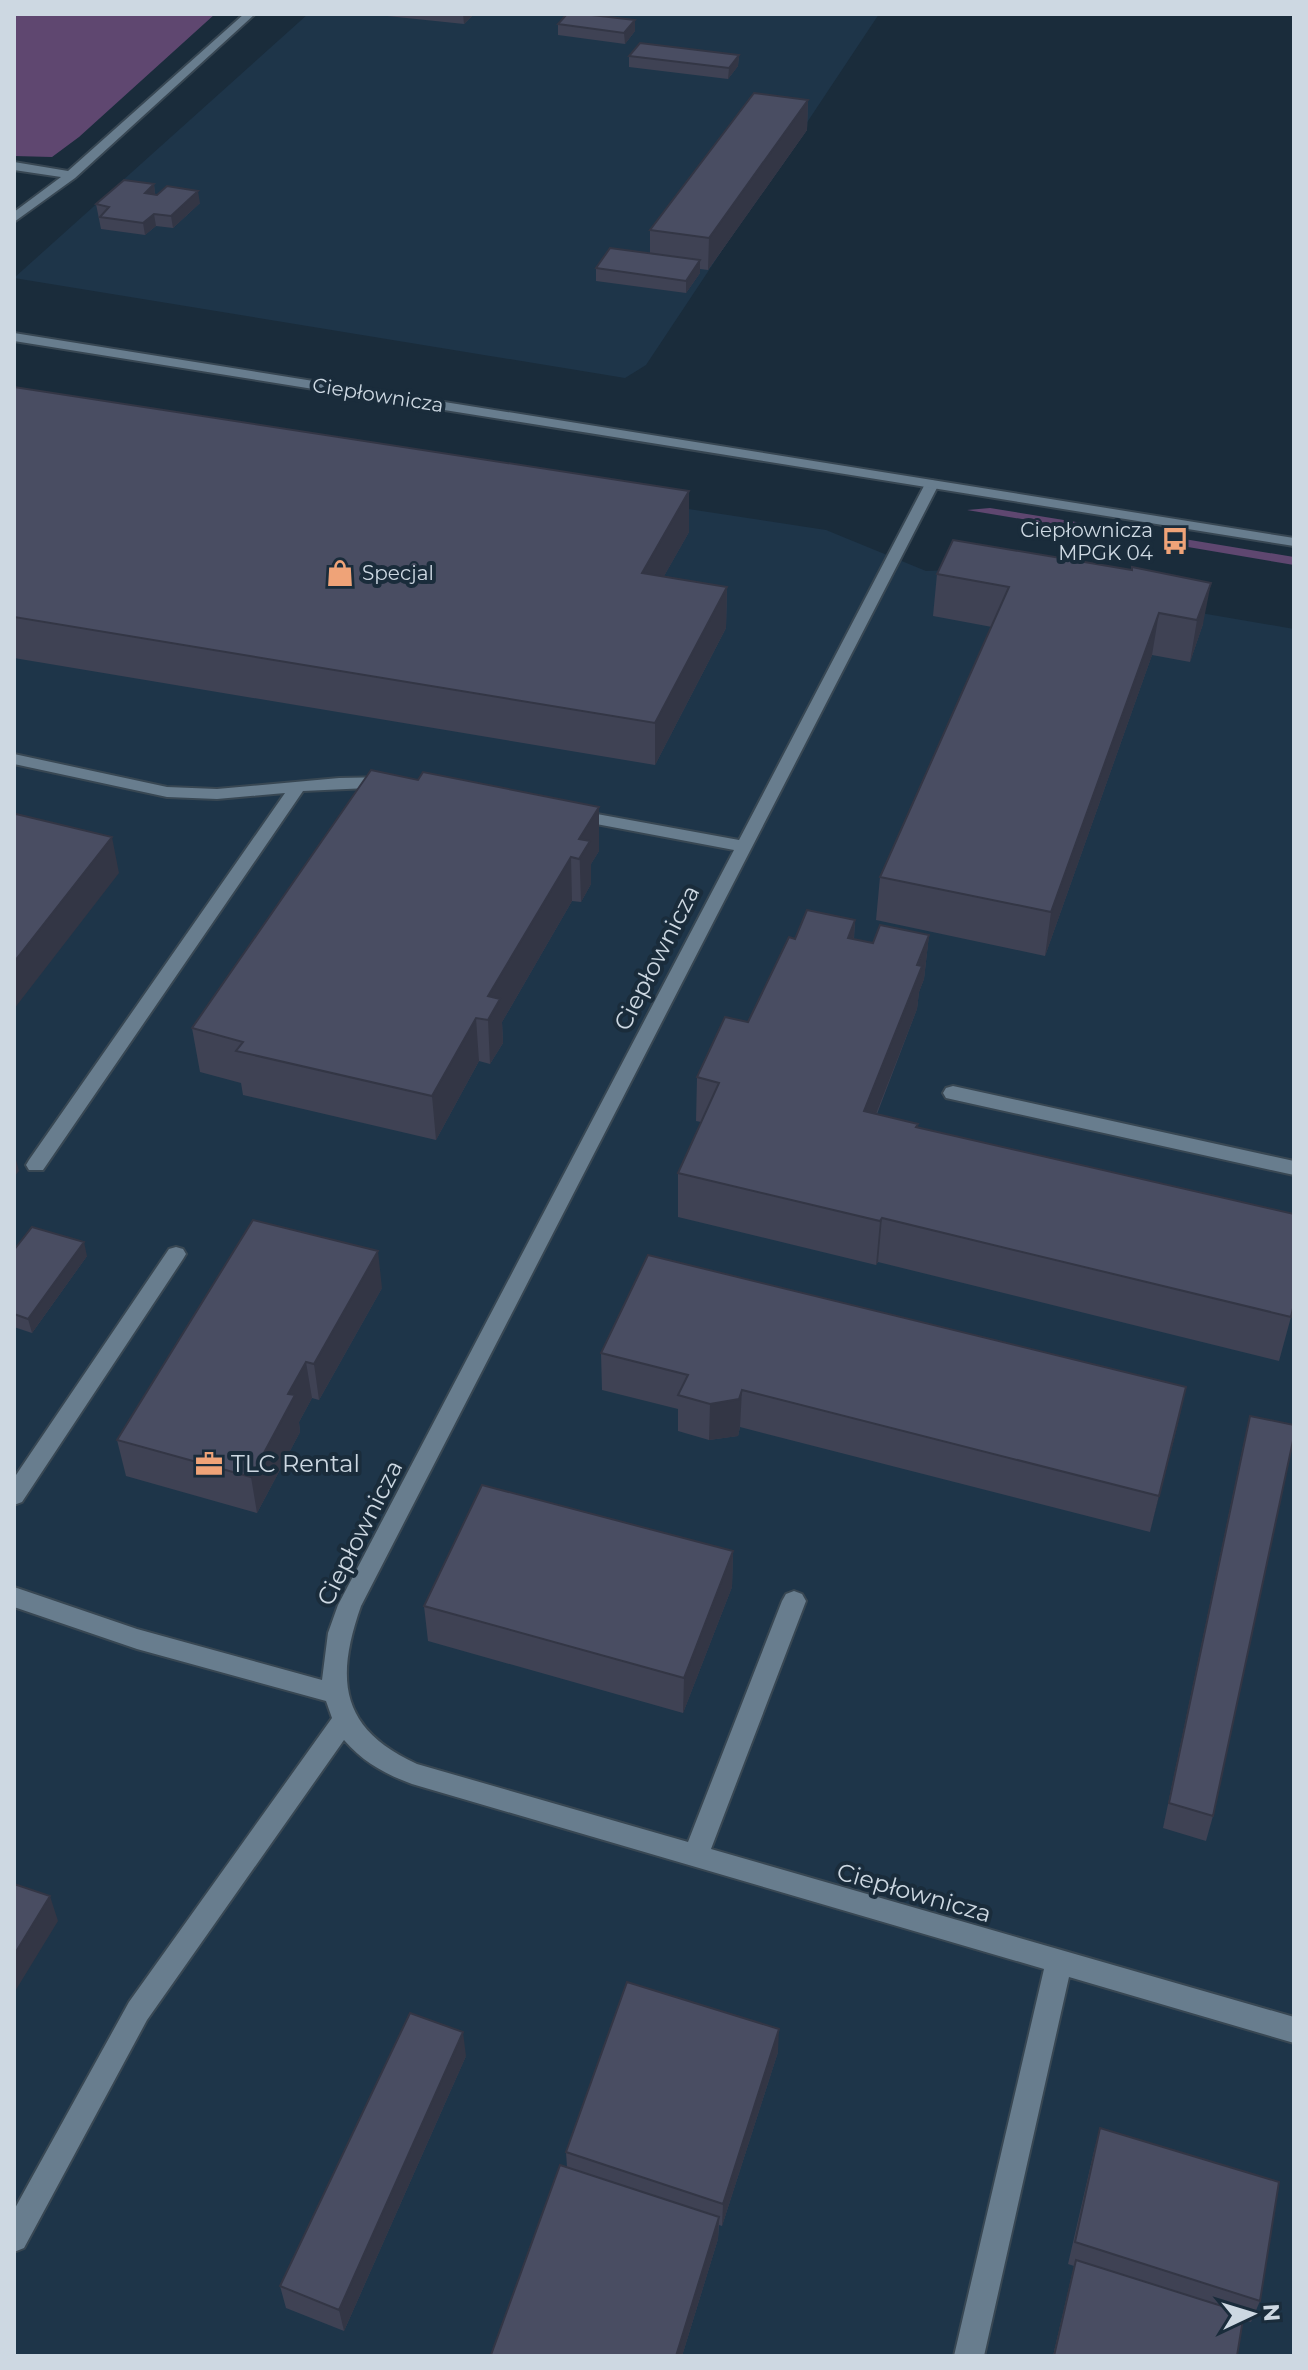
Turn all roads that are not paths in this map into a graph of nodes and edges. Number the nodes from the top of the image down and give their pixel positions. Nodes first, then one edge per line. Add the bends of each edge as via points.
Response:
1 (250, 14) edge
2 (14, 166) edge
3 (71, 175) junction
4 (14, 218) edge
5 (14, 337) edge
6 (932, 484) junction
7 (1294, 542) edge
8 (14, 759) edge
9 (404, 785) edge
10 (298, 787) junction
11 (556, 811) edge
12 (743, 846) junction
13 (953, 1093) dead end
14 (36, 1165) dead end
15 (1294, 1168) edge
16 (176, 1254) dead end
17 (14, 1496) edge
18 (14, 1597) edge
19 (794, 1601) dead end
20 (336, 1694) junction
21 (344, 1721) junction
22 (695, 1857) junction
23 (1059, 1962) junction
24 (1294, 2030) edge
25 (14, 2238) edge
26 (969, 2356) edge

1 - 3 street
2 - 3 street
3 - 4 street
5 - 6 street, Ciepłownicza
6 - 7 street, Ciepłownicza
6 - 12 street, Ciepłownicza
8 - 10 street via 167,792
9 - 10 street
10 - 14 street
11 - 12 street
12 - 20 street, Ciepłownicza via 350,1605 334,1661
13 - 15 street
16 - 17 street
18 - 20 street via 137,1639
19 - 22 street
20 - 21 street, Ciepłownicza
21 - 22 street, Ciepłownicza via 362,1746 384,1763
21 - 25 street via 138,2011
22 - 23 street, Ciepłownicza
23 - 24 street, Ciepłownicza
23 - 26 street

